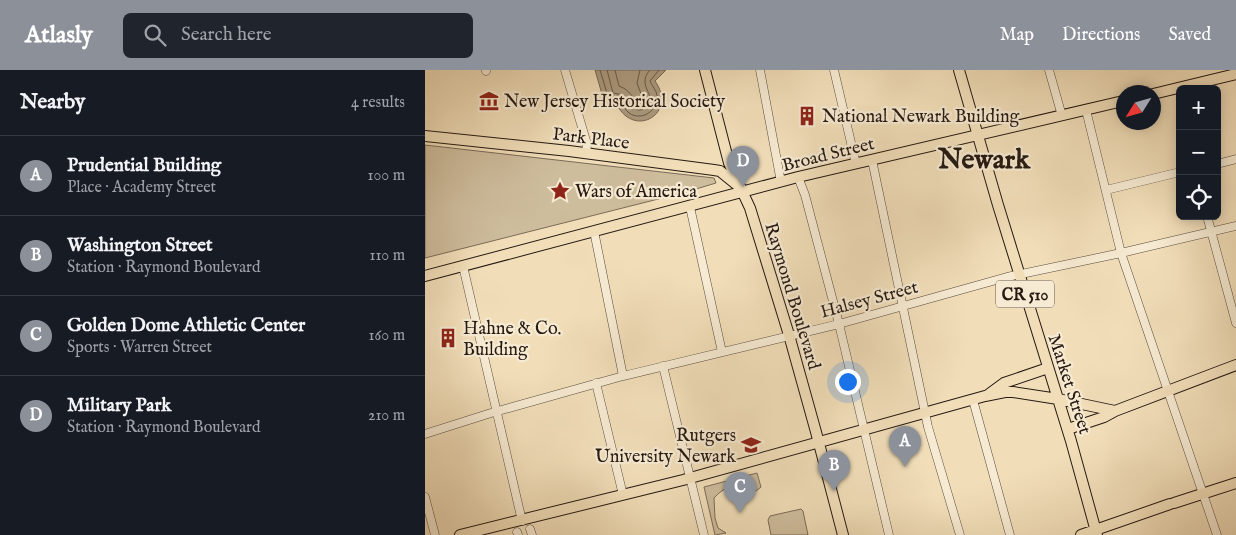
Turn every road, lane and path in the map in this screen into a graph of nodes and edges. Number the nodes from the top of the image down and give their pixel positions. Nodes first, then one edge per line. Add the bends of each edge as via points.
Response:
1 (565, 70) edge
2 (705, 70) edge
3 (760, 70) edge
4 (834, 70) edge
5 (959, 70) edge
6 (1049, 70) edge
7 (1236, 74) edge
8 (1161, 92) edge
9 (1116, 103) edge
10 (1086, 110) junction
11 (1062, 116) junction
12 (425, 136) edge
13 (977, 136) junction
14 (586, 154) junction
15 (1236, 159) edge
16 (872, 160) junction
17 (1221, 163) edge
18 (856, 164) junction
19 (1176, 173) edge
20 (798, 178) junction
21 (781, 182) junction
22 (1105, 190) junction
23 (744, 192) junction
24 (690, 207) junction
25 (1208, 220) edge
26 (1236, 226) edge
27 (594, 231) junction
28 (1211, 232) junction
29 (1121, 253) junction
30 (463, 266) junction
31 (1019, 274) junction
32 (425, 276) edge
33 (903, 306) junction
34 (1236, 323) edge
35 (839, 324) junction
36 (789, 335) junction
37 (722, 352) junction
38 (1236, 365) edge
39 (663, 366) junction
40 (1048, 368) junction
41 (623, 376) junction
42 (596, 384) junction
43 (1168, 390) junction
44 (985, 396) junction
45 (1058, 399) junction
46 (973, 400) junction
47 (496, 411) junction
48 (1115, 411) junction
49 (926, 414) junction
50 (1068, 429) junction
51 (864, 430) junction
52 (425, 434) edge
53 (819, 442) junction
54 (690, 478) junction
55 (1236, 483) edge
56 (1203, 494) junction
57 (623, 495) junction
58 (425, 498) edge
59 (522, 521) junction
60 (1097, 532) edge
61 (435, 535) edge
62 (460, 535) edge
63 (704, 535) edge
64 (843, 535) edge
65 (889, 535) edge
66 (959, 535) edge
67 (1010, 535) edge
68 (1081, 535) edge
69 (1217, 535) edge

1 - 14 street via 587,144
2 - 23 main road, Raymond Boulevard via 729,163
3 - 21 street
4 - 18 street
5 - 13 main road, Market Street / CR 510
6 - 11 street
7 - 8 main road
9 - 10 main road, Broad Street
10 - 11 main road, Broad Street
10 - 22 street
11 - 13 main road, Broad Street
12 - 14 main road, Park Place
13 - 16 main road, Broad Street
13 - 31 main road, Market Street / CR 510
14 - 23 main road, Park Place via 721,171
15 - 17 street
16 - 18 main road, Broad Street
16 - 33 street
18 - 20 main road, Broad Street
19 - 22 street
20 - 21 main road, Broad Street
20 - 35 street
21 - 23 main road, Broad Street
22 - 29 street
23 - 24 main road, Broad Street
23 - 36 main road, Raymond Boulevard
24 - 27 main road, Broad Street
24 - 37 street
25 - 28 street
26 - 28 street, Halsey Street
27 - 30 main road, Broad Street
27 - 41 street
28 - 29 street, Halsey Street
28 - 34 street
29 - 31 street, Halsey Street
29 - 43 street
30 - 32 main road, Broad Street
30 - 47 street
31 - 33 street, Halsey Street
31 - 40 main road, Market Street / CR 510
33 - 35 street, Halsey Street
33 - 49 street
35 - 36 street, Halsey Street
35 - 51 street
36 - 37 street, Halsey Street
36 - 53 main road, Raymond Boulevard
37 - 39 street, Halsey Street
38 - 43 main road
39 - 41 street, Halsey Street
39 - 54 street
40 - 44 main road via 1004,384
40 - 45 main road, Market Street / CR 510
41 - 42 street, Halsey Street
42 - 47 street, Halsey Street
42 - 57 street
43 - 48 main road
43 - 56 street
44 - 45 main road via 1013,392
44 - 46 main road
45 - 48 main road
45 - 50 main road, Market Street / CR 510
46 - 49 main road
46 - 67 street
47 - 52 street, Halsey Street
47 - 59 street
48 - 50 main road
49 - 51 main road
49 - 66 street
50 - 60 main road, Market Street / CR 510
51 - 53 main road
51 - 65 street
53 - 54 main road
53 - 64 main road, Raymond Boulevard
54 - 57 main road
54 - 63 street
55 - 56 main road
56 - 60 main road
56 - 69 street
57 - 59 main road
58 - 61 street
59 - 62 main road
60 - 68 main road

